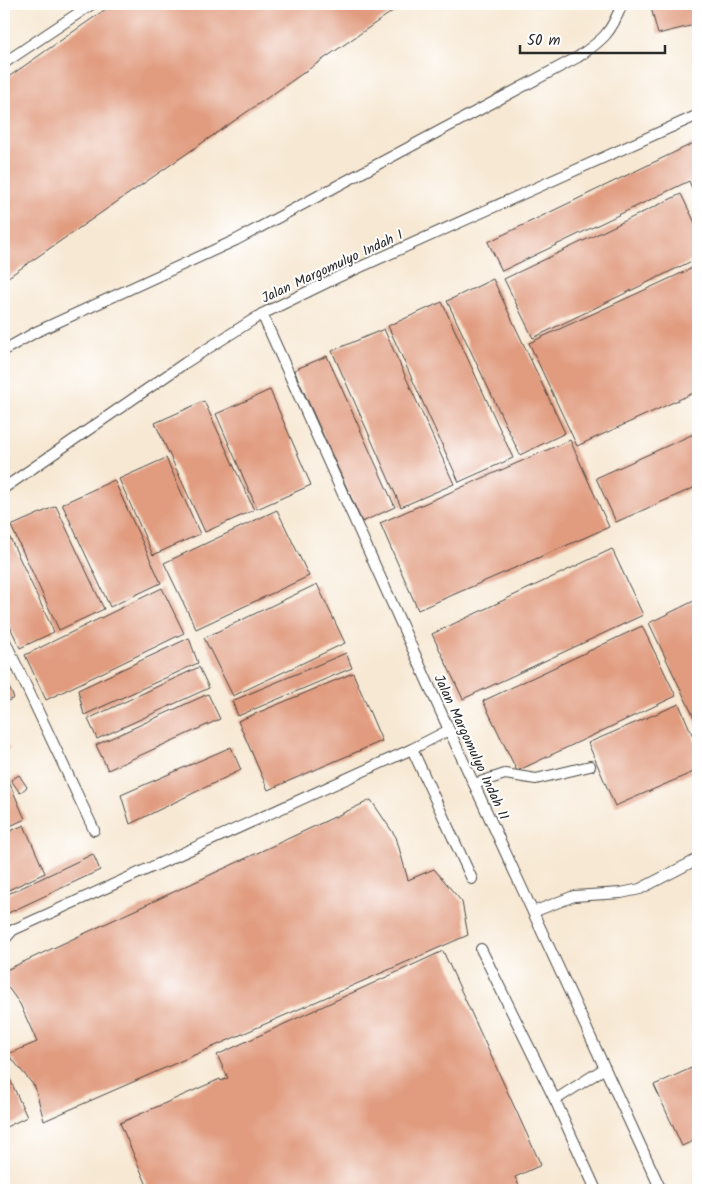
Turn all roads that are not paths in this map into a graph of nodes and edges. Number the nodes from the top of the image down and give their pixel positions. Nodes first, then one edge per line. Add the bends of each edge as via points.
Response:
1 (92, 4) edge
2 (622, 4) edge
3 (4, 63) edge
4 (698, 115) edge
5 (262, 314) junction
6 (4, 350) edge
7 (4, 488) edge
8 (4, 639) edge
9 (449, 730) junction
10 (412, 749) junction
11 (590, 766) dead end
12 (474, 784) junction
13 (94, 830) dead end
14 (698, 858) edge
15 (472, 879) dead end
16 (533, 912) junction
17 (4, 940) edge
18 (481, 948) dead end
19 (604, 1068) junction
20 (555, 1100) junction
21 (596, 1190) edge
22 (661, 1190) edge

1 - 3 lane
2 - 6 lane via 614,24 600,42 578,57 236,240 36,332
4 - 5 lane, Jalan Margomulyo Indah I
5 - 7 lane, Jalan Margomulyo Indah I via 184,363
5 - 9 lane, Jalan Margomulyo Indah II
8 - 13 lane
9 - 10 lane
9 - 12 lane, Jalan Margomulyo Indah II
10 - 15 lane
10 - 17 lane via 13,930
11 - 12 lane via 536,779 504,774
12 - 16 lane, Jalan Margomulyo Indah II
14 - 16 lane via 640,889 574,896
16 - 19 lane, Jalan Margomulyo Indah II
18 - 20 lane
19 - 20 lane
19 - 22 lane, Jalan Margomulyo Indah II
20 - 21 lane

